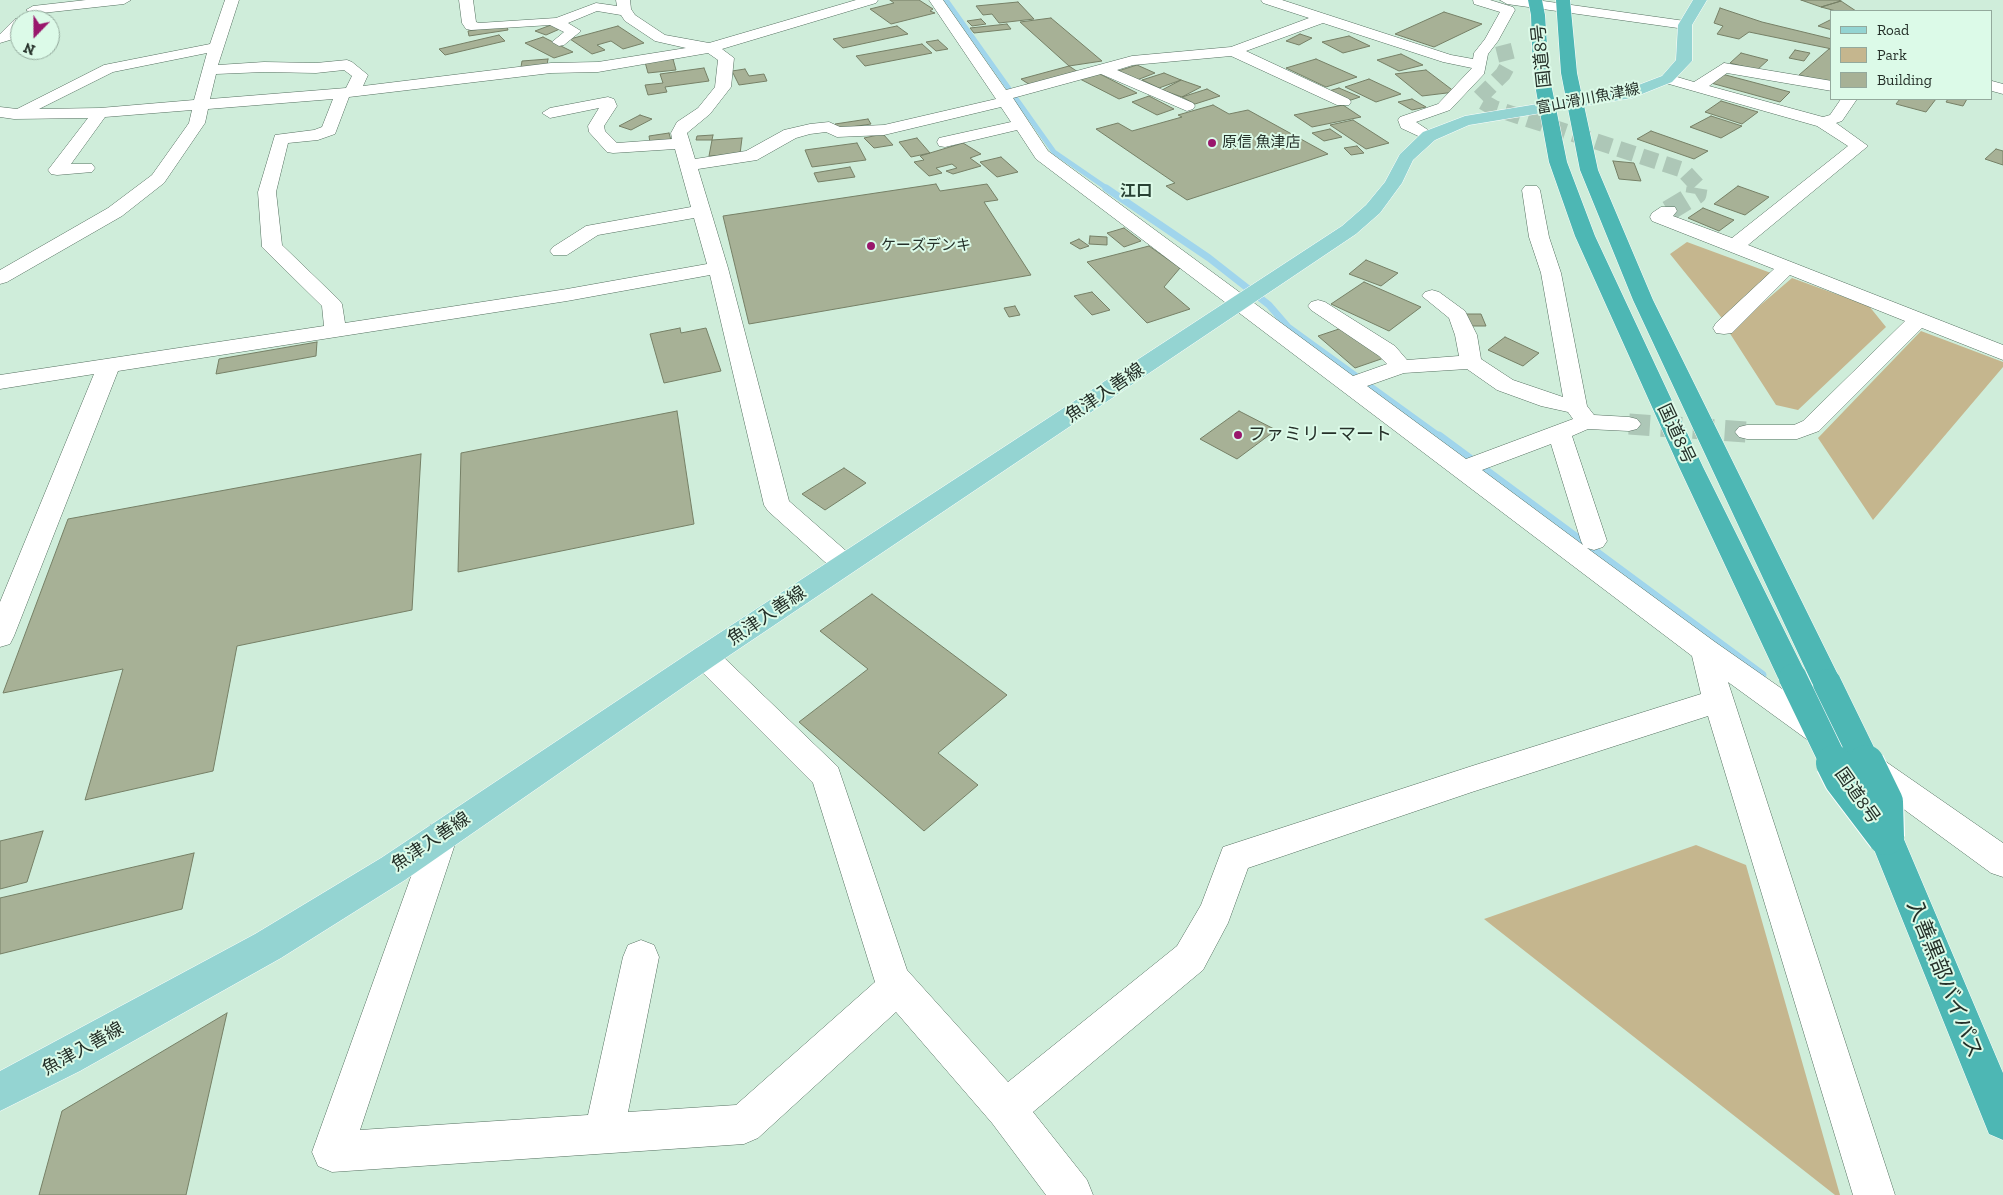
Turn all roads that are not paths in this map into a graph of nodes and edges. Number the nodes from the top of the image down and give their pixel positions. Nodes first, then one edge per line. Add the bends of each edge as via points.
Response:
1 (44, 0) edge
2 (124, 0) edge
3 (232, 0) edge
4 (466, 0) edge
5 (871, 0) edge
6 (936, 0) edge
7 (1268, 0) edge
8 (1481, 0) edge
9 (1507, 0) edge
10 (1700, 0) edge
11 (1536, 2) edge
12 (1563, 4) edge
13 (624, 6) edge
14 (33, 10) edge
15 (60, 12) edge
16 (1322, 18) junction
17 (558, 22) junction
18 (1685, 25) junction
19 (559, 42) dead end
20 (217, 47) junction
21 (710, 48) junction
22 (1233, 51) junction
23 (1480, 65) junction
24 (598, 67) junction
25 (1102, 69) junction
26 (209, 70) junction
27 (310, 78) dead end
28 (1667, 80) junction
29 (1830, 86) edge
30 (1696, 87) junction
31 (347, 93) junction
32 (298, 97) junction
33 (1005, 99) junction
34 (1848, 100) edge
35 (608, 102) junction
36 (1343, 102) dead end
37 (1575, 102) junction
38 (202, 104) junction
39 (1187, 106) dead end
40 (1549, 107) junction
41 (100, 113) junction
42 (550, 113) dead end
43 (1507, 115) joint
44 (5, 116) edge
45 (1823, 122) junction
46 (1022, 124) junction
47 (1429, 136) junction
48 (945, 142) dead end
49 (682, 143) junction
50 (688, 165) junction
51 (86, 168) dead end
52 (1531, 190) dead end
53 (700, 211) junction
54 (1668, 211) dead end
55 (1734, 246) junction
56 (560, 252) dead end
57 (1787, 267) junction
58 (718, 268) junction
59 (0, 278) edge
60 (1432, 296) dead end
61 (1239, 303) junction
62 (1318, 306) dead end
63 (1918, 320) junction
64 (1724, 328) dead end
65 (336, 330) junction
66 (2003, 353) edge
67 (1471, 362) junction
68 (109, 365) junction
69 (1401, 367) junction
70 (0, 382) edge
71 (1348, 385) junction
72 (1581, 415) junction
73 (1629, 424) tunnel mouth
74 (1559, 432) junction
75 (1747, 432) tunnel mouth
76 (1462, 468) junction
77 (1594, 540) dead end
78 (844, 564) junction
79 (0, 636) edge
80 (1705, 650) junction
81 (705, 657) junction
82 (1718, 701) junction
83 (442, 835) junction
84 (1886, 837) junction
85 (2003, 862) edge
86 (641, 958) dead end
87 (897, 986) junction
88 (0, 1092) edge
89 (1006, 1109) junction
90 (2003, 1120) edge
91 (604, 1134) junction
92 (1072, 1195) edge
93 (1874, 1195) edge

1 - 14 street
2 - 15 street
3 - 20 street
4 - 17 street via 471,26
5 - 21 street
6 - 33 street
7 - 16 street
8 - 23 street via 1479,2 1508,10 1497,43 1481,54
9 - 11 street
10 - 18 main road, 富山滑川魚津線
11 - 12 street
11 - 40 highway, 国道8号 via 1541,74
12 - 18 street
12 - 37 highway, 国道8号 via 1569,74
13 - 17 street via 596,7
13 - 21 street via 630,18 660,38
16 - 22 street
16 - 23 street via 1448,59
17 - 19 street via 574,32
18 - 28 main road, 富山滑川魚津線 via 1684,61
20 - 26 street
20 - 44 street via 110,68
21 - 24 street
21 - 49 street via 726,58 723,87 704,111 683,126 679,133
22 - 25 street via 1132,61
22 - 36 street
23 - 47 street via 1479,71 1444,107 1406,120 1407,124
24 - 31 street via 523,71
24 - 35 street
25 - 33 street
25 - 39 street
26 - 31 street via 348,65 360,75
26 - 38 street
27 - 32 street
28 - 30 street
28 - 37 main road, 富山滑川魚津線 via 1632,93
29 - 30 street via 1724,68
30 - 45 street
31 - 32 street
31 - 65 street via 329,130 318,135 281,139 266,192 272,247 332,304
32 - 38 street
33 - 46 street
33 - 50 street via 884,130 837,132 829,127 810,129 790,134 751,156
34 - 45 street via 1836,118
35 - 42 street
35 - 49 street via 609,106 596,126 597,132 613,148
37 - 40 main road, 富山滑川魚津線
37 - 84 highway, 国道8号, bridge via 1589,170 1643,300 1885,802
38 - 41 street
38 - 59 street via 197,123 158,179 115,212
40 - 43 main road, 富山滑川魚津線
40 - 84 highway, 国道8号, bridge via 1558,162 1585,236 1691,467 1842,779
41 - 44 street
41 - 51 street via 57,170
43 - 47 main road, 魚津入善線 via 1465,121
45 - 55 street via 1859,146
46 - 48 street
46 - 61 street via 1042,155
47 - 61 main road, 魚津入善線 via 1406,158 1393,183 1373,209 1349,230
49 - 50 street
50 - 53 street
52 - 72 street
53 - 56 street via 593,230 576,238
53 - 58 street
54 - 55 street via 1659,217
55 - 57 street
57 - 63 street
57 - 64 street
58 - 65 street
58 - 78 street via 778,505
60 - 67 street via 1458,315
61 - 71 street
61 - 78 main road, 魚津入善線
62 - 69 street via 1387,351
63 - 66 street
63 - 75 street via 1811,426 1797,432
65 - 68 street
67 - 69 street
67 - 72 street via 1505,385
68 - 70 street
68 - 79 street
69 - 71 street
71 - 76 street
72 - 73 street
72 - 74 street
74 - 76 street
74 - 77 street
76 - 80 street
78 - 81 main road, 魚津入善線
80 - 82 street
80 - 85 street
81 - 83 main road, 魚津入善線
81 - 87 street via 826,776 892,980
82 - 89 street via 1234,858 1216,912 1190,958
82 - 93 street via 1816,1003
83 - 88 main road, 魚津入善線 via 268,946
83 - 91 street via 332,1152
84 - 90 highway, 入善黒部バイパス
86 - 91 street
87 - 89 street
87 - 91 street via 744,1124
89 - 92 street

